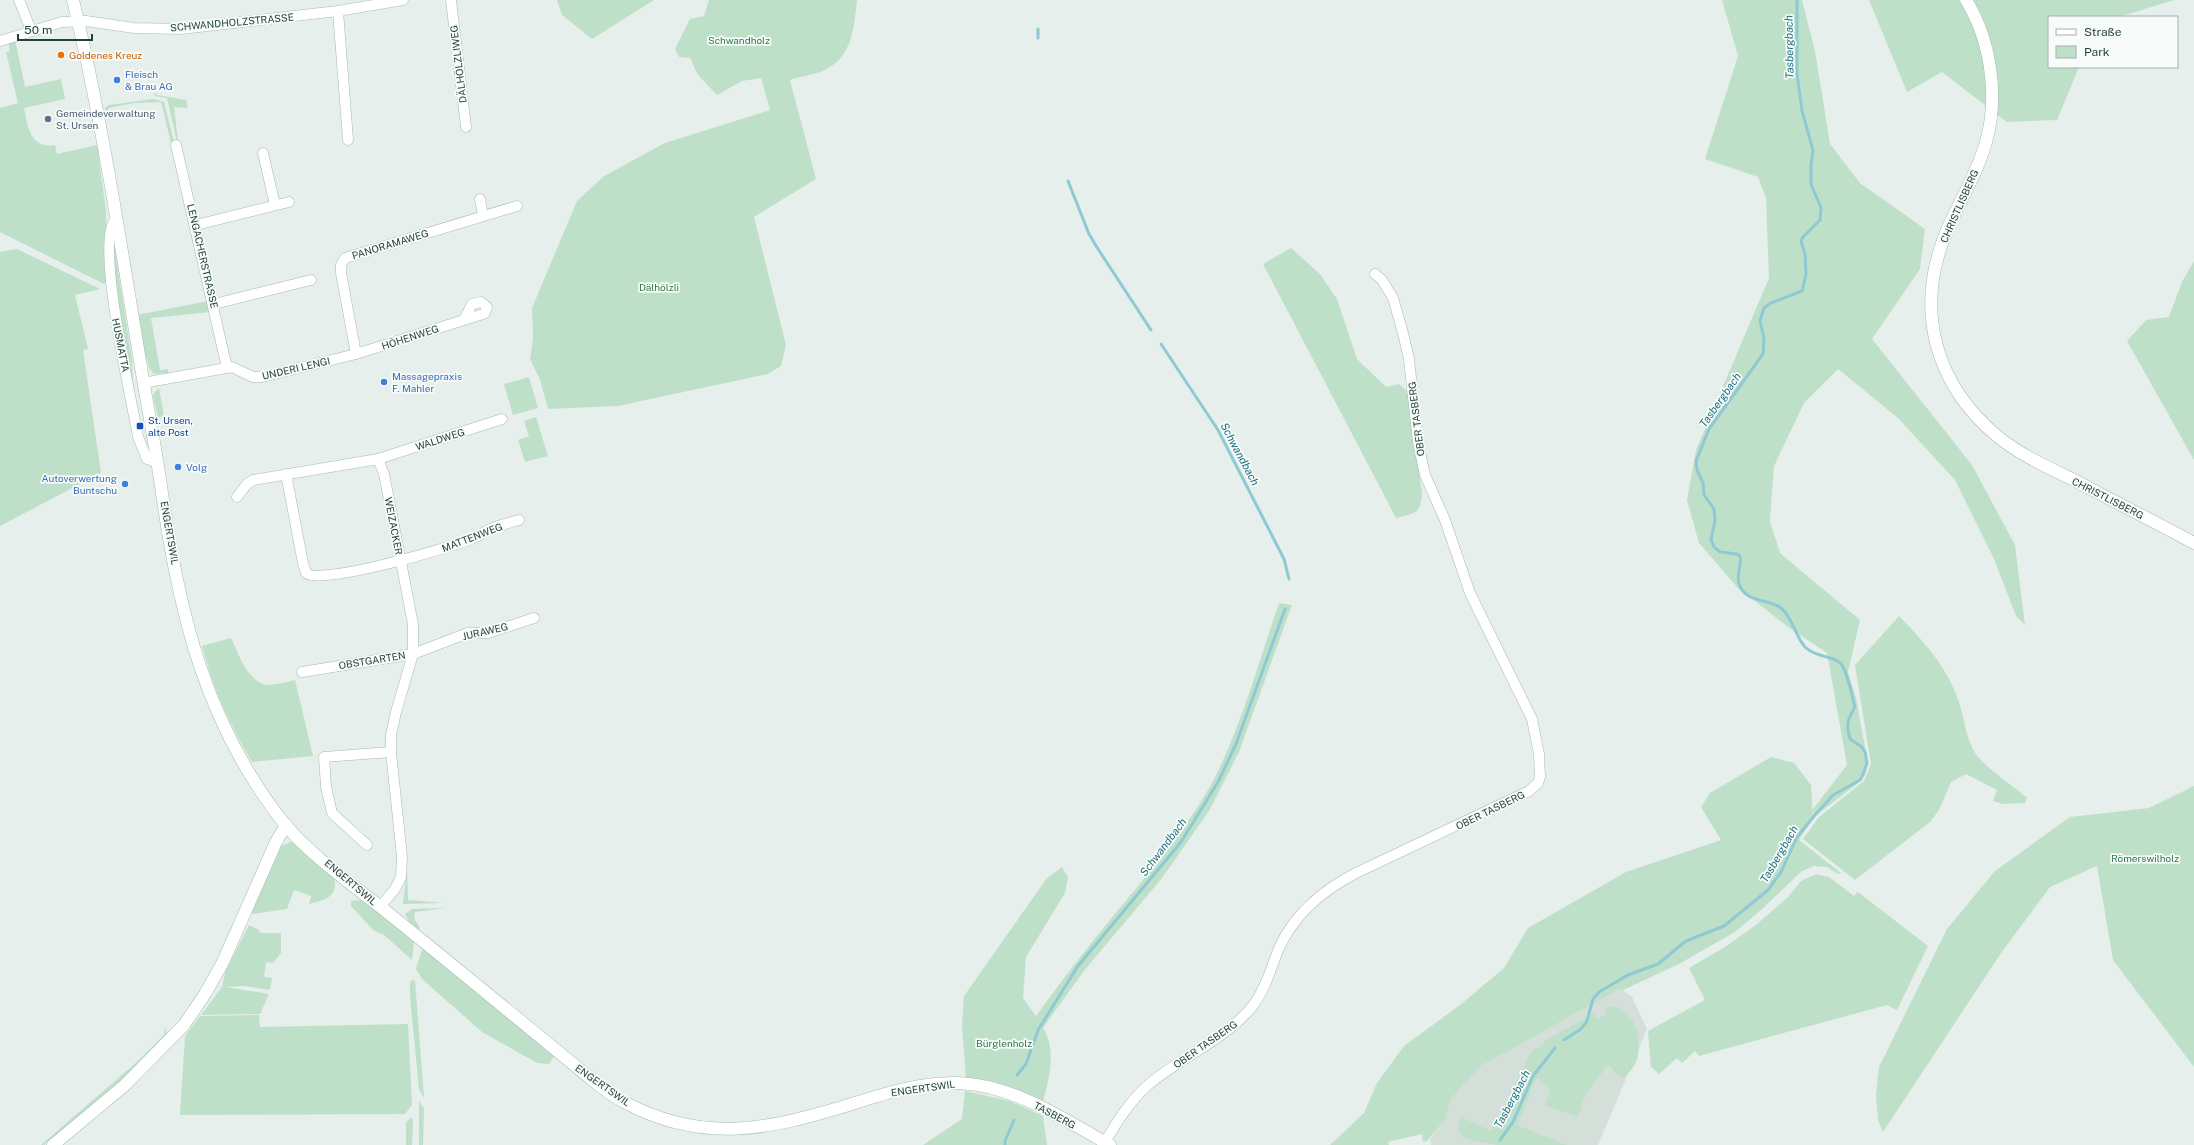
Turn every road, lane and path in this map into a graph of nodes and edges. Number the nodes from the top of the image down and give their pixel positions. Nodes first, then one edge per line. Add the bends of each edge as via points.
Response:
1 (19, 0) edge
2 (73, 0) edge
3 (403, 0) edge
4 (451, 0) edge
5 (1966, 0) edge
6 (338, 11) junction
7 (78, 21) junction
8 (31, 30) junction
9 (0, 41) edge
10 (466, 127) dead end
11 (348, 140) dead end
12 (176, 145) dead end
13 (263, 152) dead end
14 (480, 199) dead end
15 (289, 202) dead end
16 (275, 205) junction
17 (517, 206) dead end
18 (483, 216) junction
19 (116, 220) junction
20 (196, 225) junction
21 (1375, 274) dead end
22 (311, 280) dead end
23 (214, 304) junction
24 (464, 320) dead end
25 (356, 354) junction
26 (227, 368) junction
27 (143, 383) junction
28 (502, 419) dead end
29 (378, 459) junction
30 (156, 462) junction
31 (286, 474) junction
32 (237, 497) dead end
33 (519, 520) dead end
34 (2194, 542) edge
35 (401, 561) junction
36 (534, 618) dead end
37 (414, 654) junction
38 (302, 672) dead end
39 (391, 752) junction
40 (286, 825) junction
41 (367, 844) dead end
42 (380, 906) junction
43 (997, 1089) joint
44 (1108, 1144) edge
45 (53, 1145) edge

1 - 8 street
2 - 7 main road, ENGERTSWIL
3 - 6 street, SCHWANDHOLZSTRASSE
4 - 10 street, DÄLHÖLZLIWEG
5 - 34 main road, CHRISTLISBERG via 1978,22 1986,50 1991,78 1992,108 1982,153 1944,237 1934,274 1932,325 1943,367 1978,418 2009,445
6 - 7 street, SCHWANDHOLZSTRASSE via 181,29 134,28
6 - 11 street
7 - 8 street, SCHWANDHOLZSTRASSE via 62,22
7 - 19 main road, ENGERTSWIL via 92,81
8 - 9 street, SCHWANDHOLZSTRASSE
12 - 20 street, LENGACHERSTRASSE
13 - 16 street
14 - 18 street
15 - 16 street
16 - 20 street
17 - 18 street
18 - 25 street, PANORAMAWEG via 348,256 344,260 340,273
19 - 27 main road, ENGERTSWIL
19 - 30 street, HUSMATTA via 110,230 111,289 138,437 147,459
20 - 23 street, LENGACHERSTRASSE
21 - 44 street, OBER TASBERG via 1393,298 1403,333 1425,475 1446,520 1470,593 1529,713 1539,754 1540,777 1538,783 1529,791 1356,873 1314,900 1286,934 1265,984 1249,1010 1223,1033 1145,1088 1120,1117
22 - 23 street
23 - 26 street, LENGACHERSTRASSE
24 - 25 street, HÖHENWEG
25 - 26 street, UNDERI LENGI via 262,377 253,377 237,369
26 - 27 street, UNDERI LENGI
27 - 30 main road, ENGERTSWIL
28 - 29 street, WALDWEG
29 - 31 street
29 - 35 street, WEIZACKER via 384,474
30 - 40 main road, ENGERTSWIL via 188,631 205,683 226,732 255,782
31 - 32 street via 251,481
31 - 35 street, WEIZACKER via 303,563 308,575 325,576
33 - 35 street, MATTENWEG via 488,529 476,538
35 - 37 street via 413,624
36 - 37 street, JURAWEG via 488,633 468,633
37 - 38 street, OBSTGARTEN
37 - 39 street, OBSTGARTEN via 396,712 391,735
39 - 41 street via 324,757 326,787 332,813
39 - 42 street, OBSTGARTEN via 402,857 401,876 395,889
40 - 42 main road, ENGERTSWIL via 306,845
40 - 45 main road via 223,962 184,1025 125,1085
42 - 43 main road, ENGERTSWIL via 595,1082 624,1102 652,1115 689,1127 728,1131 767,1128 897,1090 931,1085 957,1083
43 - 44 main road, TASBERG via 1042,1107

